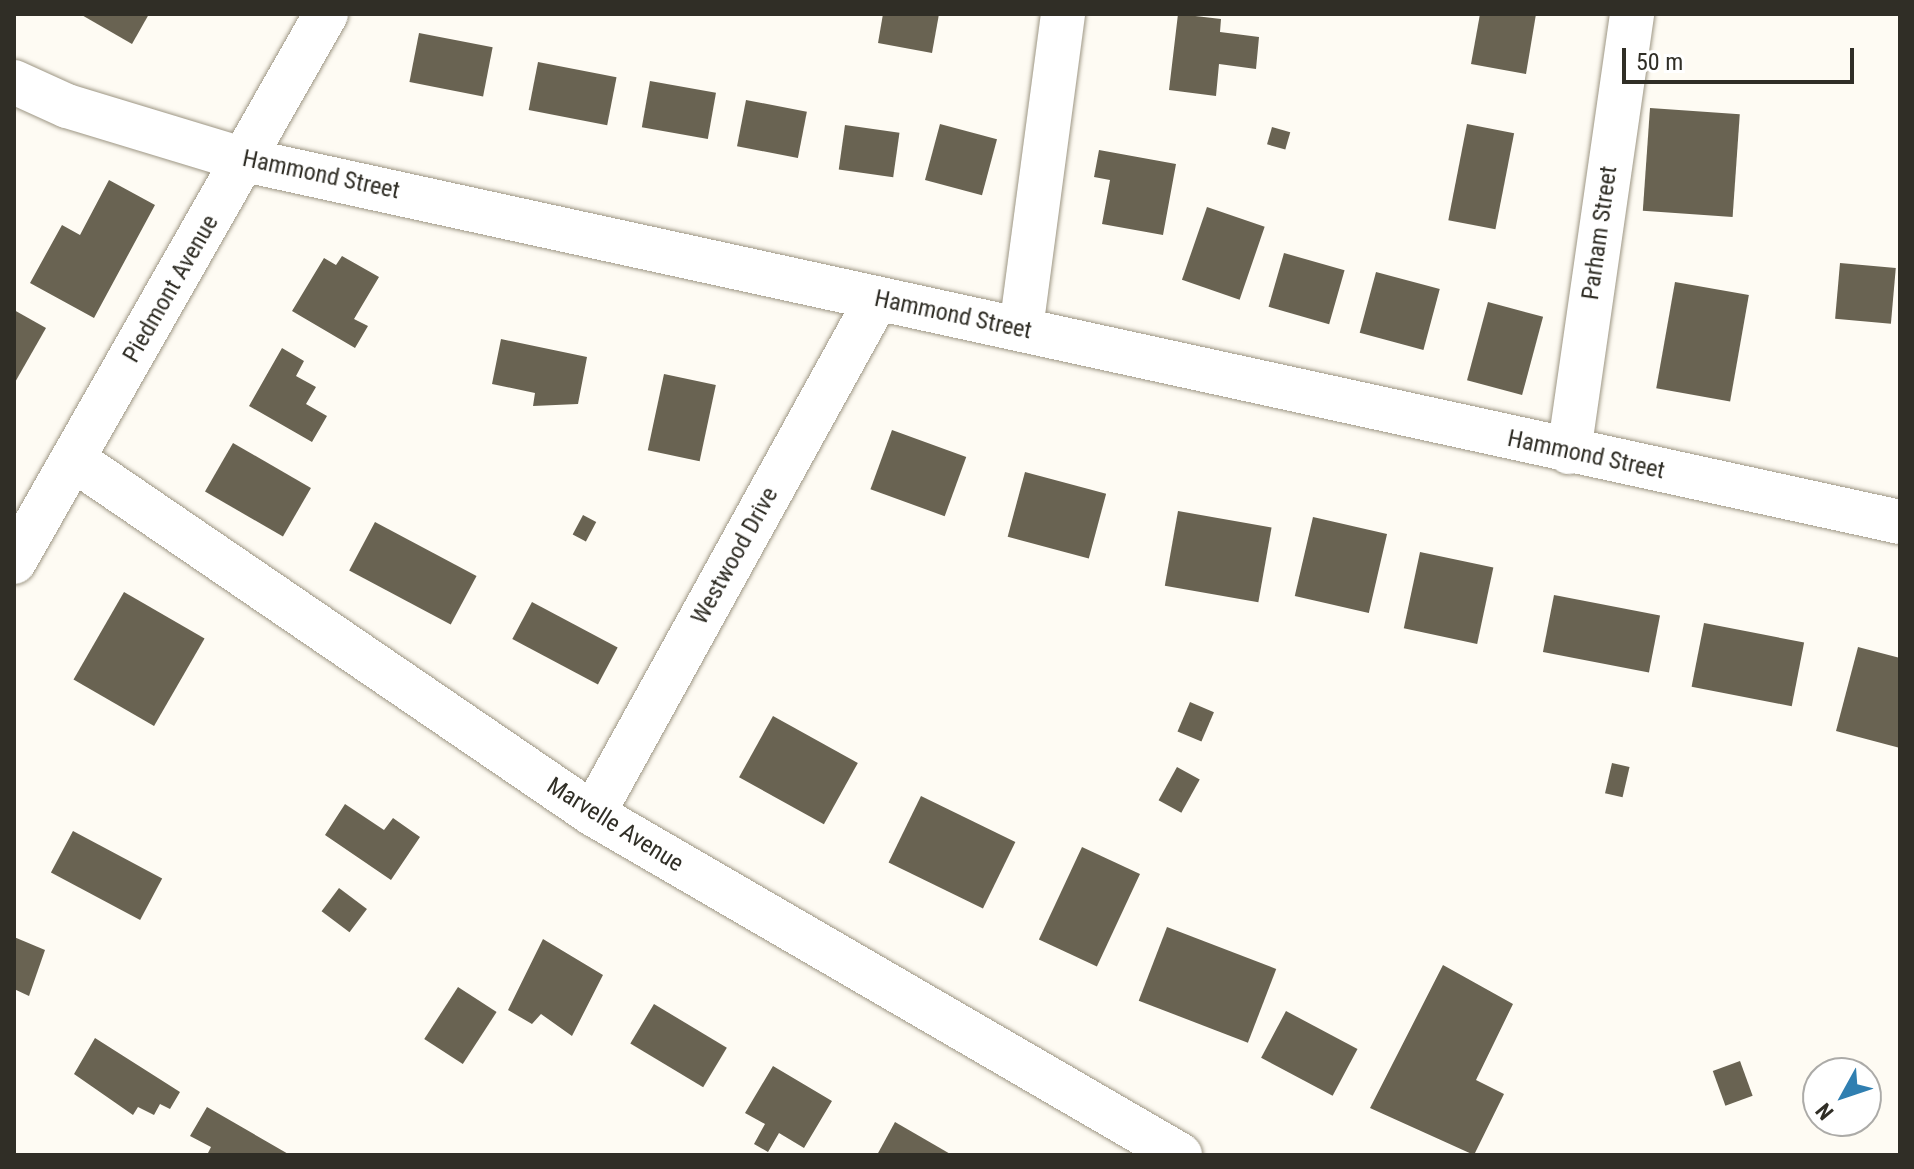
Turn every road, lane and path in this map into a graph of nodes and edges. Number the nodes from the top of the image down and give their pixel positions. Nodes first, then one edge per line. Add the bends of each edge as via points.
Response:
1 (326, 14) edge
2 (1063, 14) edge
3 (1632, 14) edge
4 (14, 82) edge
5 (245, 160) junction
6 (877, 299) junction
7 (1021, 329) junction
8 (1569, 452) junction
9 (73, 459) junction
10 (1900, 522) edge
11 (14, 562) edge
12 (593, 814) junction
13 (1180, 1155) edge

1 - 5 street, Piedmont Avenue
2 - 7 street
3 - 8 street, Parham Street
4 - 5 street, Hammond Street via 67,106
5 - 6 street, Hammond Street
5 - 9 street, Piedmont Avenue
6 - 7 street, Hammond Street
6 - 12 street, Westwood Drive
7 - 8 street, Hammond Street
8 - 10 street, Hammond Street
9 - 11 street, Piedmont Avenue
9 - 12 street, Marvelle Avenue
12 - 13 street, Marvelle Avenue

